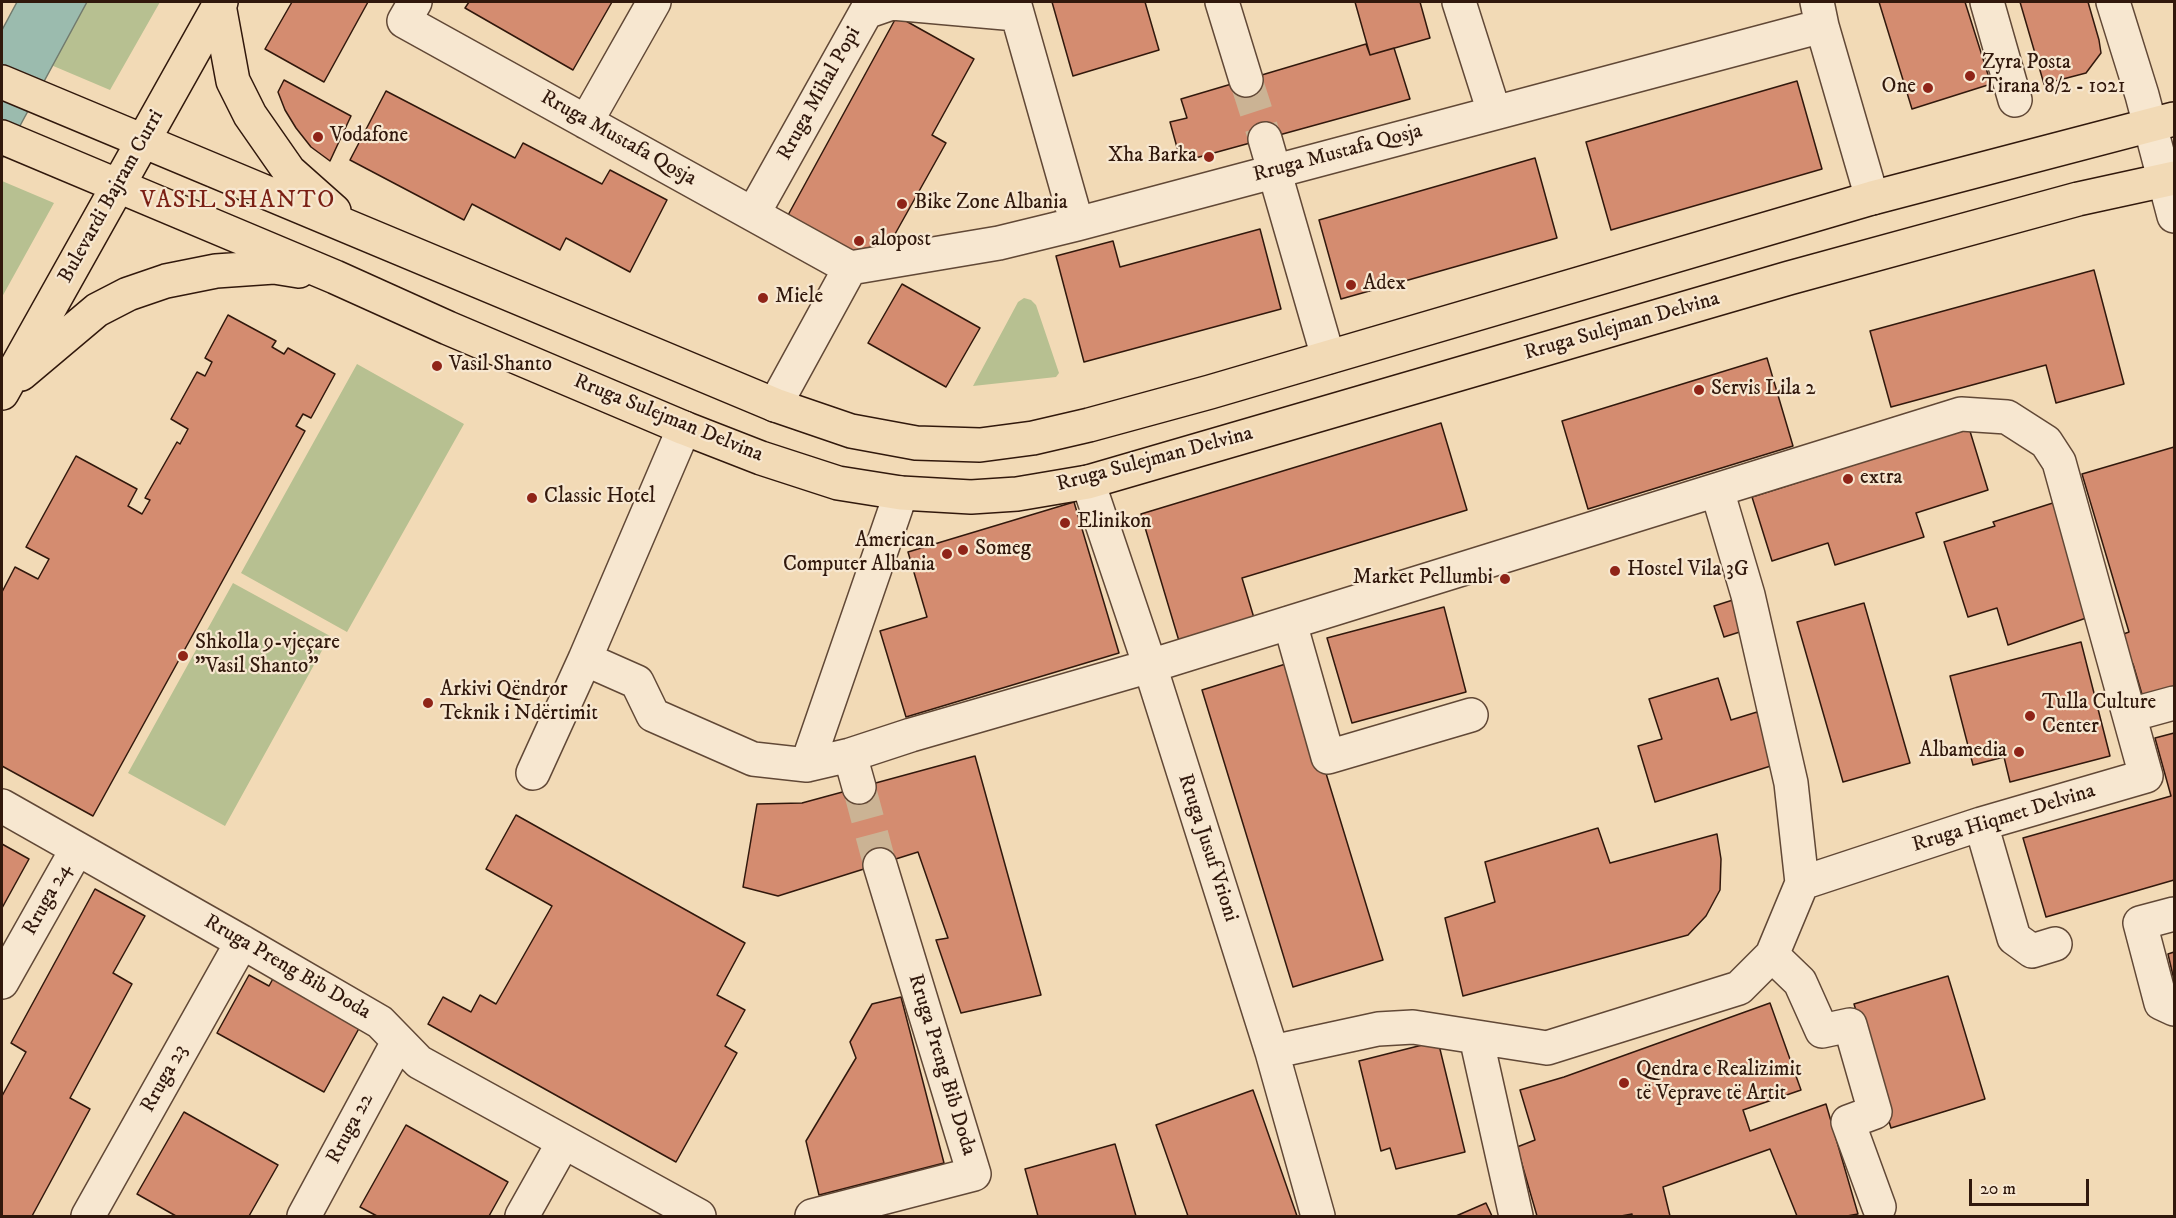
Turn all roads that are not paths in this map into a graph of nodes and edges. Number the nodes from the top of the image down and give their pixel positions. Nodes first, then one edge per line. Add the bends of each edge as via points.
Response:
1 (415, 2) edge
2 (654, 2) edge
3 (1222, 2) edge
4 (1459, 2) edge
5 (1987, 2) edge
6 (2113, 2) edge
7 (220, 3) edge
8 (1015, 8) edge
9 (1820, 14) edge
10 (1246, 80) tunnel mouth
11 (2, 82) edge
12 (2015, 100) dead end
13 (1494, 112) junction
14 (586, 122) junction
15 (2162, 122) edge
16 (2, 137) edge
17 (1265, 139) tunnel mouth
18 (143, 141) junction
19 (1274, 171) junction
20 (2169, 179) edge
21 (118, 185) junction
22 (1872, 198) junction
23 (753, 214) junction
24 (2175, 216) edge
25 (1077, 224) junction
26 (354, 229) junction
27 (850, 268) junction
28 (335, 277) junction
29 (1328, 357) junction
30 (3, 391) edge
31 (775, 405) junction
32 (684, 428) junction
33 (1088, 482) junction
34 (1717, 490) junction
35 (901, 493) junction
36 (1290, 622) junction
37 (585, 659) junction
38 (1150, 666) junction
39 (2175, 704) edge
40 (1470, 715) dead end
41 (2130, 715) junction
42 (850, 755) junction
43 (807, 765) junction
44 (533, 773) dead end
45 (859, 787) tunnel mouth
46 (2, 806) edge
47 (1981, 824) junction
48 (77, 849) junction
49 (880, 865) tunnel mouth
50 (1802, 883) junction
51 (2175, 914) edge
52 (242, 942) junction
53 (2055, 944) dead end
54 (1772, 955) junction
55 (2, 982) edge
56 (2175, 1009) edge
57 (1476, 1037) junction
58 (398, 1042) junction
59 (1272, 1052) junction
60 (563, 1143) junction
61 (1879, 1207) dead end
62 (88, 1216) edge
63 (304, 1216) edge
64 (522, 1216) edge
65 (697, 1216) edge
66 (812, 1216) edge
67 (1318, 1216) edge
68 (1516, 1216) edge

1 - 14 street, Rruga Mustafa Qosja via 405,21
2 - 14 street
3 - 10 street
4 - 13 street
5 - 12 street
6 - 15 street
7 - 18 main road, Bulevardi Bajram Curri
7 - 26 main road via 233,81 250,115 289,171
8 - 23 street, Rruga Mihal Popi via 892,3 866,12
8 - 25 street, Rruga Mihal Popi
9 - 13 street, Rruga Mustafa Qosja
9 - 22 street, Rruga Mustafa Qosja
11 - 18 main road
13 - 19 street, Rruga Mustafa Qosja
14 - 23 street, Rruga Mustafa Qosja
15 - 20 street
15 - 22 main road
16 - 21 main road, Rruga Sulejman Delvina
17 - 19 street
18 - 21 main road, Bulevardi Bajram Curri
18 - 26 main road
19 - 25 street, Rruga Mustafa Qosja
19 - 29 street
20 - 24 street
20 - 33 main road, Rruga Sulejman Delvina via 2078,199 1789,278
21 - 28 main road, Rruga Sulejman Delvina
21 - 30 main road, Bulevardi Bajram Curri
22 - 29 main road
23 - 27 street, Rruga Mustafa Qosja
25 - 27 street, Rruga Mustafa Qosja via 999,243
26 - 31 main road
27 - 31 street
28 - 30 main road via 274,267 216,271 128,294 97,310
28 - 32 main road, Rruga Sulejman Delvina
29 - 31 main road via 1089,425 980,445 916,443 851,431
32 - 35 main road, Rruga Sulejman Delvina via 838,483
32 - 37 street
33 - 35 main road, Rruga Sulejman Delvina via 971,497
33 - 38 street, Rruga Jusuf Vrioni
34 - 36 street
34 - 41 street, Rruga Hiqmet Delvina via 1961,414 2007,417 2046,442 2059,462
34 - 50 street via 1748,595 1791,783
35 - 43 street
36 - 38 street
36 - 40 street via 1328,757
37 - 43 street via 638,682 653,715 753,759
37 - 44 street
38 - 42 street
38 - 59 street, Rruga Jusuf Vrioni
39 - 41 street
41 - 47 street, Rruga Hiqmet Delvina via 2146,776
42 - 43 street
42 - 45 street
46 - 48 street, Rruga Preng Bib Doda
47 - 50 street, Rruga Hiqmet Delvina
47 - 53 street via 2014,938 2032,951
48 - 52 street, Rruga Preng Bib Doda
48 - 55 street, Rruga 24
49 - 66 street, Rruga Preng Bib Doda via 975,1174
50 - 54 street
51 - 56 street via 2140,923 2161,1003
52 - 58 street, Rruga Preng Bib Doda via 380,1022
52 - 62 street, Rruga 23
54 - 57 street via 1739,988 1547,1048
54 - 61 street via 1800,982 1822,1031 1850,1025 1875,1112 1848,1122
57 - 59 street via 1440,1029 1378,1029
57 - 68 street
58 - 60 street, Rruga Preng Bib Doda via 419,1062
58 - 63 street, Rruga 22
59 - 67 street, Rruga Jusuf Vrioni
60 - 64 street
60 - 65 street, Rruga Preng Bib Doda

